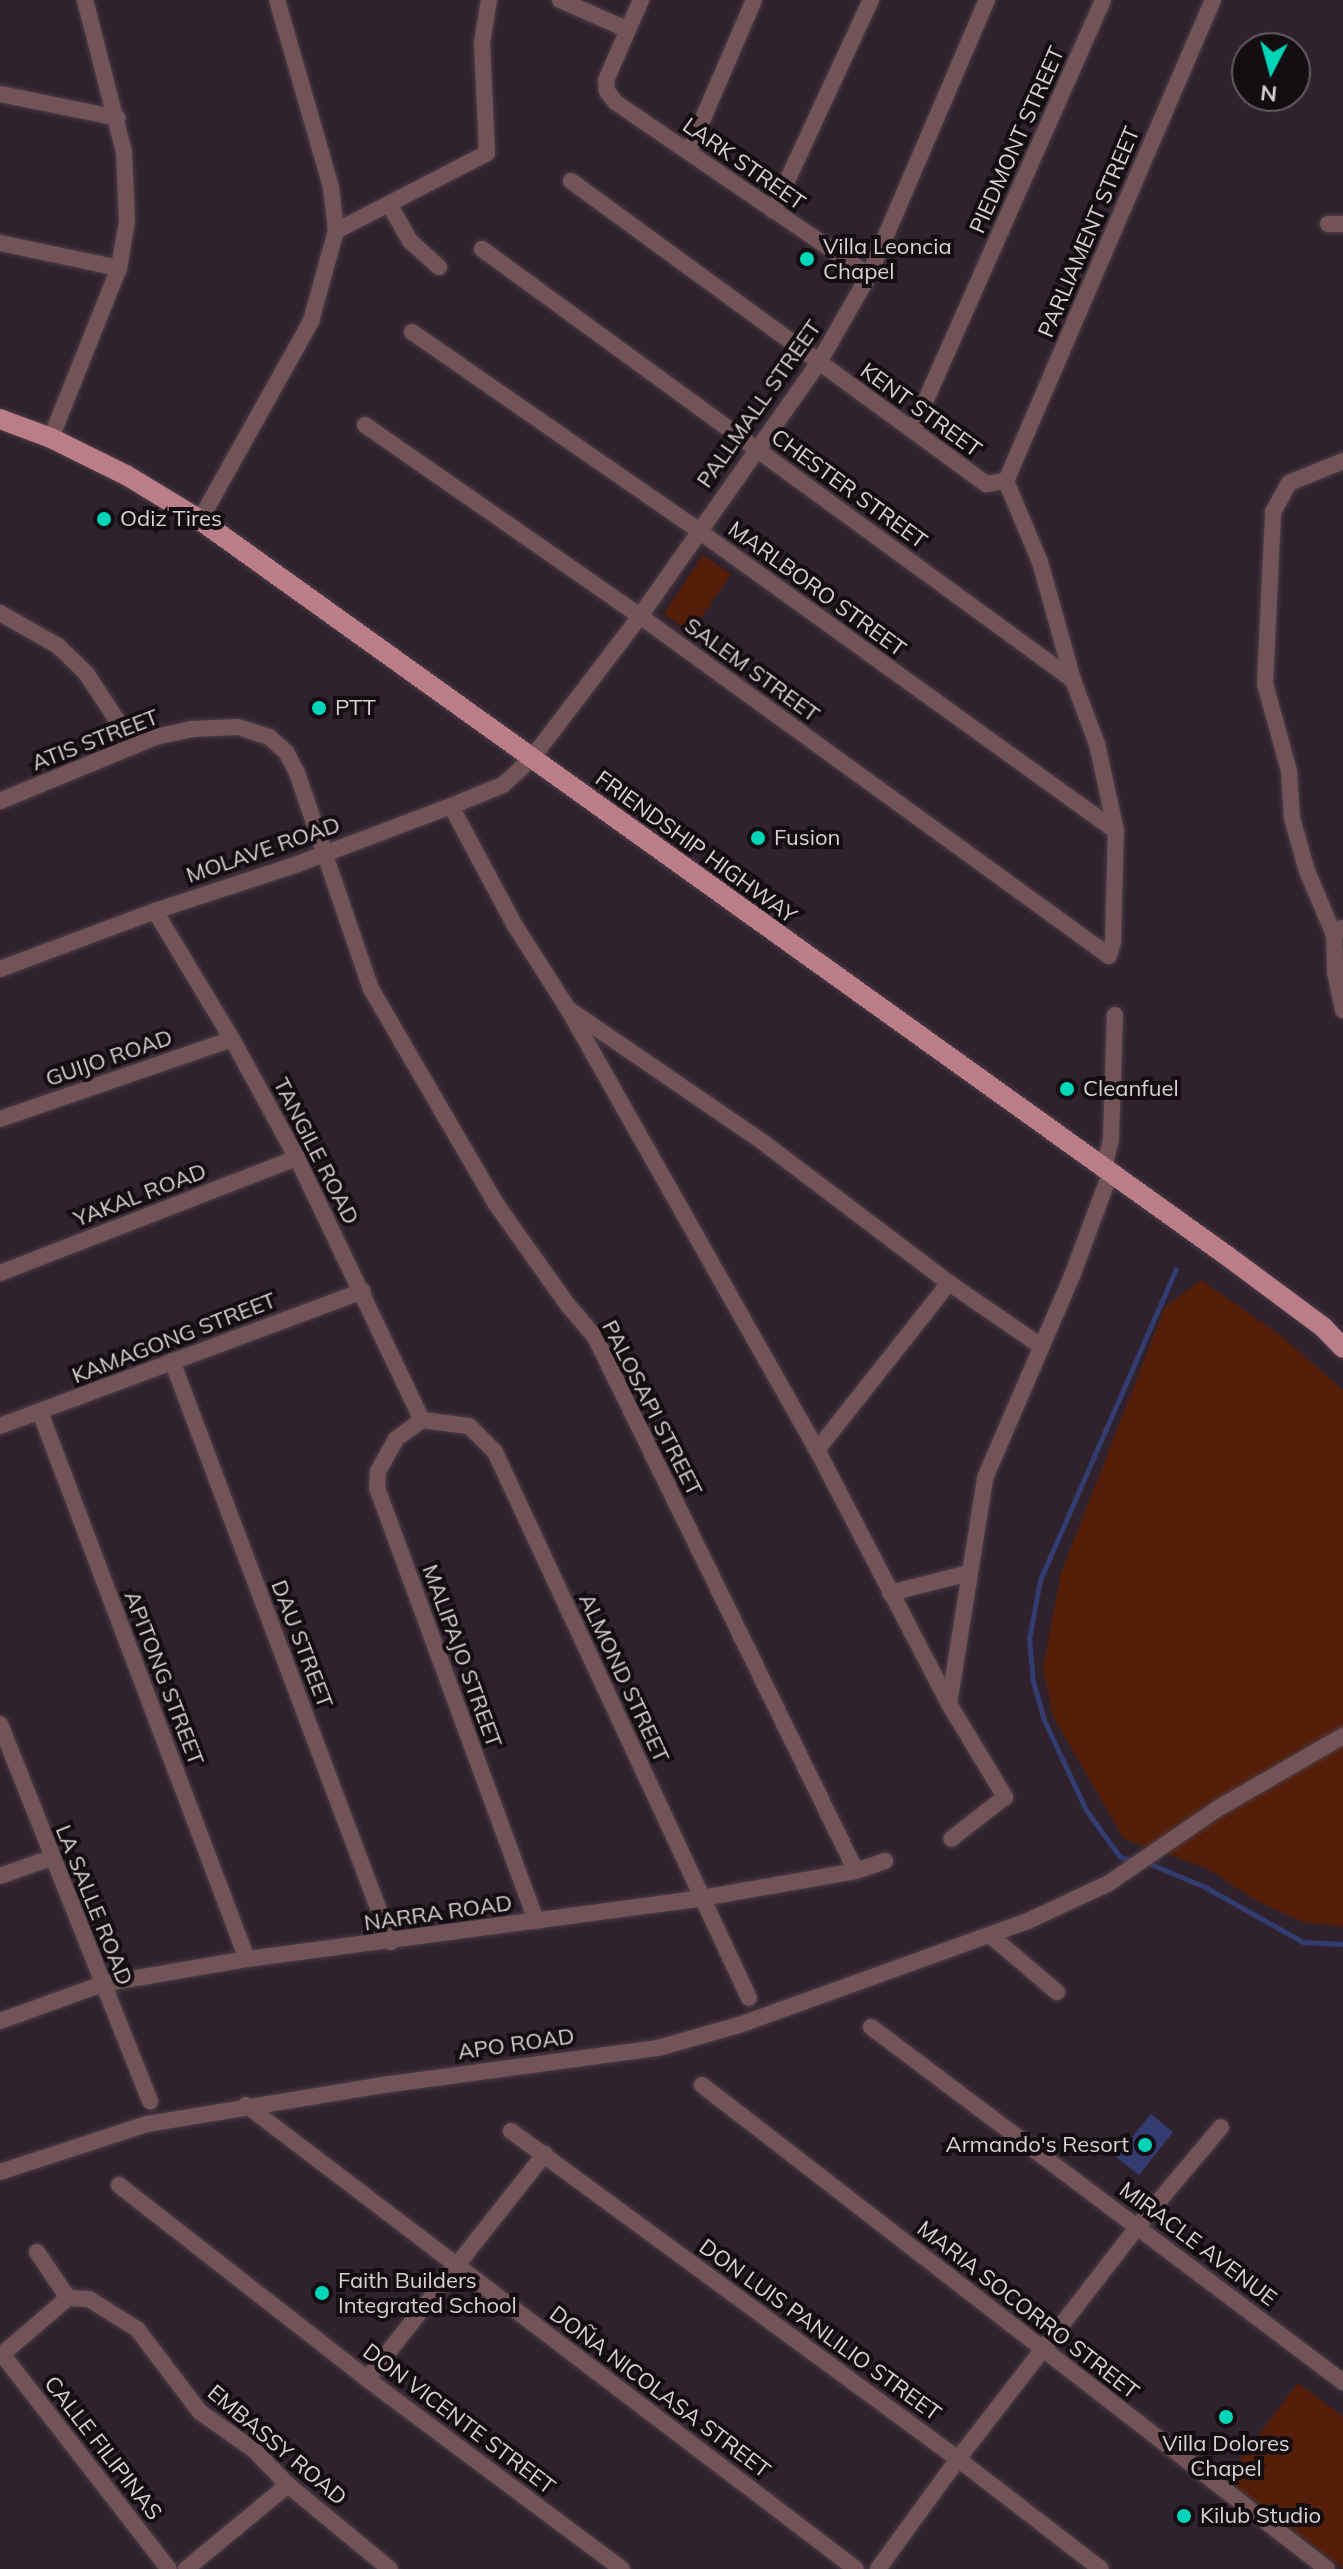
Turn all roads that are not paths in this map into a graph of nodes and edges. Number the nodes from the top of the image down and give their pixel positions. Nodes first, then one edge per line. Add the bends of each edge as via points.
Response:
1 (85, 0) edge
2 (277, 0) edge
3 (489, 0) edge
4 (560, 0) edge
5 (641, 0) edge
6 (754, 0) edge
7 (871, 0) edge
8 (987, 0) edge
9 (1103, 0) edge
10 (1213, 0) edge
11 (626, 29) junction
12 (0, 94) edge
13 (118, 118) junction
14 (689, 151) junction
15 (571, 181) dead end
16 (389, 204) junction
17 (773, 211) junction
18 (336, 231) junction
19 (0, 243) edge
20 (482, 249) dead end
21 (439, 267) dead end
22 (119, 268) junction
23 (869, 275) junction
24 (412, 332) dead end
25 (818, 364) junction
26 (0, 419) edge
27 (365, 425) dead end
28 (913, 429) junction
29 (51, 438) junction
30 (756, 447) junction
31 (1343, 461) edge
32 (1006, 481) junction
33 (200, 520) junction
34 (699, 531) junction
35 (0, 613) edge
36 (640, 616) junction
37 (1073, 680) junction
38 (134, 746) junction
39 (532, 758) junction
40 (0, 801) edge
41 (451, 806) junction
42 (1116, 831) junction
43 (325, 852) junction
44 (155, 911) junction
45 (1339, 931) edge
46 (0, 969) edge
47 (568, 1009) junction
48 (1343, 1010) edge
49 (1115, 1015) dead end
50 (610, 1035) junction
51 (232, 1039) junction
52 (590, 1049) junction
53 (0, 1119) edge
54 (297, 1158) junction
55 (1107, 1172) junction
56 (0, 1273) edge
57 (949, 1283) junction
58 (363, 1291) junction
59 (1041, 1346) junction
60 (1343, 1348) edge
61 (172, 1361) junction
62 (40, 1412) junction
63 (422, 1420) junction
64 (0, 1426) edge
65 (817, 1450) junction
66 (969, 1573) junction
67 (890, 1593) junction
68 (949, 1704) junction
69 (0, 1724) edge
70 (1343, 1736) edge
71 (951, 1839) dead end
72 (51, 1858) junction
73 (885, 1861) dead end
74 (856, 1871) junction
75 (0, 1876) edge
76 (702, 1898) junction
77 (536, 1921) junction
78 (990, 1935) junction
79 (391, 1942) junction
80 (247, 1959) junction
81 (102, 1984) junction
82 (1057, 1992) dead end
83 (749, 1998) dead end
84 (0, 2021) edge
85 (871, 2027) dead end
86 (702, 2085) dead end
87 (150, 2101) dead end
88 (246, 2105) junction
89 (1221, 2127) dead end
90 (511, 2131) dead end
91 (545, 2154) junction
92 (0, 2172) edge
93 (119, 2185) dead end
94 (1138, 2226) junction
95 (37, 2252) dead end
96 (456, 2265) junction
97 (68, 2298) junction
98 (1043, 2350) junction
99 (1, 2355) edge
100 (367, 2379) junction
101 (1343, 2382) edge
102 (958, 2459) junction
103 (288, 2485) junction
104 (169, 2569) edge
105 (186, 2569) edge
106 (390, 2569) edge
107 (622, 2569) edge
108 (856, 2569) edge
109 (878, 2569) edge
110 (1101, 2569) edge
111 (1327, 2569) edge

1 - 13 street
2 - 18 street via 331,187
3 - 16 street via 482,43 487,153
4 - 11 street
5 - 11 street
6 - 14 street
7 - 17 street
8 - 23 street, PALLMALL STREET
9 - 28 street, PIEDMONT STREET
10 - 32 street, PARLIAMENT STREET
11 - 14 street, LARK STREET via 606,80 607,91 615,102
12 - 13 street
13 - 22 street via 127,221
14 - 17 street, LARK STREET
15 - 25 street, KENT STREET
16 - 18 street
16 - 21 street via 410,241
17 - 23 street, LARK STREET
18 - 33 street via 311,321
19 - 22 street
20 - 30 street, CHESTER STREET
22 - 29 street
23 - 25 street, PALLMALL STREET
24 - 34 street, MARLBORO STREET
25 - 28 street, KENT STREET
25 - 30 street, PALLMALL STREET
26 - 29 main road, FRIENDSHIP HIGHWAY
27 - 36 street, SALEM STREET
28 - 32 street, KENT STREET via 986,484
29 - 33 main road, FRIENDSHIP HIGHWAY
30 - 34 street, PALLMALL STREET
30 - 37 street, CHESTER STREET
31 - 45 street via 1289,483 1273,512 1265,684 1289,771 1292,818 1307,871
32 - 37 street via 1040,562
33 - 39 main road, FRIENDSHIP HIGHWAY
34 - 36 street, PALLMALL STREET
34 - 42 street, MARLBORO STREET
35 - 38 street via 58,646 86,673
36 - 39 street, PALLMALL STREET
36 - 42 street, SALEM STREET via 1109,956
37 - 42 street via 1097,744
38 - 40 street, ATIS STREET
38 - 43 street, ATIS STREET via 192,729 238,727 269,737 286,752 297,773
39 - 41 street, MOLAVE ROAD via 503,785
39 - 55 main road, FRIENDSHIP HIGHWAY
41 - 43 street, MOLAVE ROAD
41 - 47 street via 514,924
43 - 44 street, MOLAVE ROAD
43 - 74 street, PALOSAPI STREET via 371,989 496,1204 595,1337
44 - 46 street, MOLAVE ROAD
44 - 51 street, TANGILE ROAD
45 - 48 street via 1335,972
47 - 50 street
47 - 52 street
49 - 55 street
50 - 52 street
50 - 57 street
51 - 53 street, GUIJO ROAD
51 - 54 street, TANGILE ROAD
52 - 65 street
54 - 56 street, YAKAL ROAD
54 - 58 street, TANGILE ROAD
55 - 59 street
55 - 60 main road, FRIENDSHIP HIGHWAY via 1323,1327
57 - 59 street
57 - 65 street
58 - 61 street, KAMAGONG STREET
58 - 63 street, TANGILE ROAD
59 - 66 street via 985,1478
61 - 62 street, KAMAGONG STREET
61 - 79 street, DAU STREET
62 - 64 street, KAMAGONG STREET
62 - 80 street, APITONG STREET
63 - 76 street, ALMOND STREET via 469,1426 495,1452
63 - 77 street, MALIPAJO STREET via 396,1439 378,1471 377,1488
65 - 67 street
66 - 67 street
66 - 68 street
67 - 68 street
68 - 71 street via 1005,1797
69 - 72 street, LA SALLE ROAD
70 - 78 street, APO ROAD via 1217,1809 1109,1883
72 - 75 street
72 - 81 street, LA SALLE ROAD
73 - 74 street, NARRA ROAD
74 - 76 street, NARRA ROAD
76 - 77 street, NARRA ROAD
76 - 83 street, ALMOND STREET
77 - 79 street, NARRA ROAD
78 - 82 street
78 - 88 street, APO ROAD via 739,2025 658,2048
79 - 80 street, NARRA ROAD
80 - 81 street, NARRA ROAD
81 - 84 street, NARRA ROAD
81 - 87 street, LA SALLE ROAD
85 - 94 street, MIRACLE AVENUE
86 - 98 street, MARIA SOCORRO STREET
88 - 92 street, APO ROAD via 147,2124
88 - 96 street, DOÑA NICOLASA STREET
89 - 94 street
90 - 91 street, DON LUIS PANLILIO STREET
91 - 96 street
91 - 102 street, DON LUIS PANLILIO STREET
93 - 100 street, DON VICENTE STREET
94 - 98 street
94 - 101 street, MIRACLE AVENUE
95 - 97 street
96 - 100 street
96 - 108 street, DOÑA NICOLASA STREET
97 - 99 street
97 - 103 street, EMBASSY ROAD via 89,2299 137,2329 190,2402 254,2450
98 - 102 street
98 - 111 street, MARIA SOCORRO STREET
99 - 104 street, CALLE FILIPINAS
100 - 107 street, DON VICENTE STREET
102 - 109 street
102 - 110 street, DON LUIS PANLILIO STREET
103 - 105 street
103 - 106 street, EMBASSY ROAD

